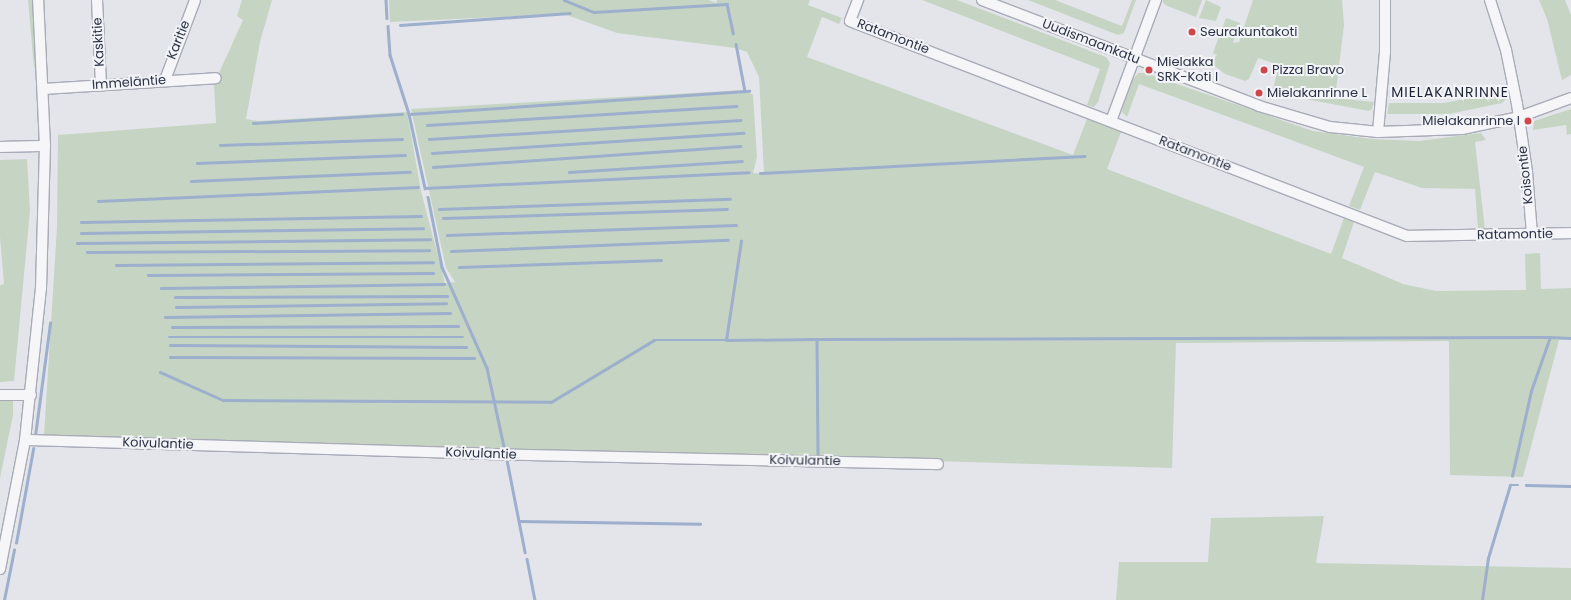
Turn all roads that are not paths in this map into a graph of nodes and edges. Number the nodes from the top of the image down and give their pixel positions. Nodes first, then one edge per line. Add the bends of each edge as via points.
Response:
1 (38, 0) edge
2 (97, 0) edge
3 (195, 0) edge
4 (858, 0) edge
5 (982, 0) edge
6 (1156, 0) edge
7 (1385, 0) edge
8 (1490, 0) edge
9 (1134, 58) junction
10 (216, 78) dead end
11 (165, 80) junction
12 (101, 85) junction
13 (43, 89) junction
14 (1571, 98) edge
15 (1519, 116) junction
16 (1111, 121) junction
17 (1378, 132) junction
18 (45, 146) junction
19 (0, 148) edge
20 (1571, 233) edge
21 (1532, 234) junction
22 (0, 395) edge
23 (31, 395) junction
24 (25, 440) junction
25 (938, 464) dead end
26 (0, 569) edge

1 - 13 street
2 - 12 street, Kaskitie
3 - 11 street, Karitie
4 - 16 street, Ratamontie via 850,21
5 - 9 street, Uudismaankatu
6 - 9 street
7 - 17 street via 1385,52
8 - 15 street, Koisontie via 1506,50
9 - 16 street
9 - 17 street, Uudismaankatu via 1298,119 1330,127
10 - 11 street, Immeläntie
11 - 12 street, Immeläntie
12 - 13 street, Immeläntie
13 - 18 street
14 - 15 street, Uudismaankatu
15 - 17 street, Uudismaankatu via 1462,129
15 - 21 street, Koisontie
16 - 21 street, Ratamontie via 1407,236
18 - 19 street
18 - 23 street via 41,288
20 - 21 street, Ratamontie
22 - 23 street
23 - 24 street
24 - 25 street, Koivulantie via 481,454
24 - 26 street

